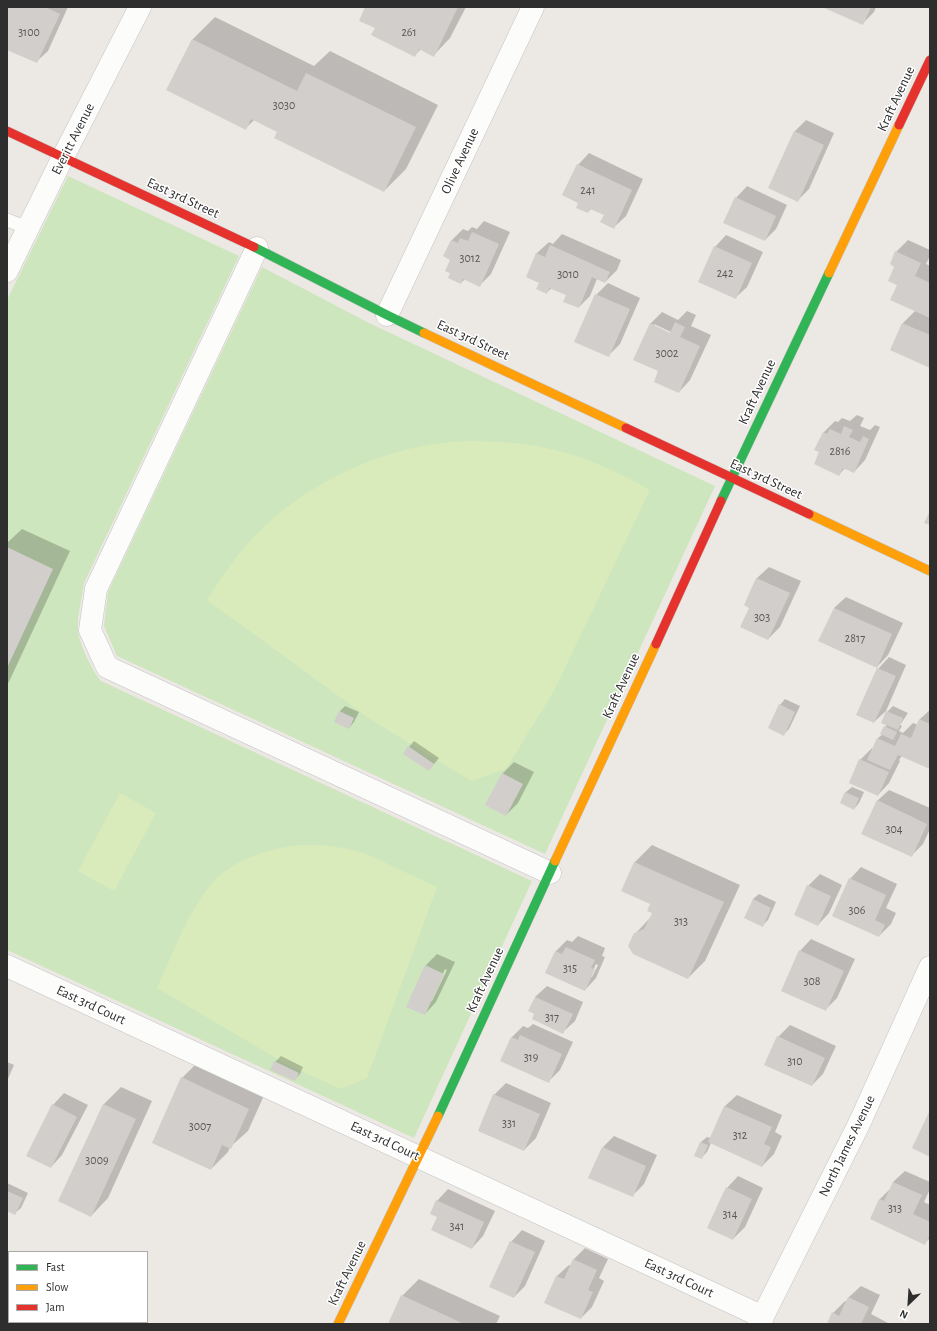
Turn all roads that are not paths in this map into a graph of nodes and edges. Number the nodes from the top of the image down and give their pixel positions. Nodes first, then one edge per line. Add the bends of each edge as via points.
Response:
1 (140, 7) edge
2 (533, 7) edge
3 (930, 60) edge
4 (7, 131) edge
5 (63, 157) junction
6 (7, 220) edge
7 (28, 228) junction
8 (257, 248) junction
9 (7, 271) edge
10 (387, 315) junction
11 (732, 478) junction
12 (930, 571) edge
13 (550, 873) junction
14 (7, 966) edge
15 (930, 967) edge
16 (419, 1157) junction
17 (761, 1321) edge
18 (338, 1324) edge

1 - 5 street, Everitt Avenue
2 - 10 street, Olive Avenue
3 - 11 street, Kraft Avenue
4 - 5 street, East 3rd Street
5 - 7 street, Everitt Avenue
5 - 8 street, East 3rd Street
6 - 7 lane
7 - 9 street, Everitt Avenue
8 - 10 street, East 3rd Street
8 - 13 street via 96,589 90,630 107,667
10 - 11 street, East 3rd Street
11 - 12 street, East 3rd Street
11 - 13 street, Kraft Avenue
13 - 16 street, Kraft Avenue
14 - 16 street, East 3rd Court
15 - 17 street, North James Avenue via 859,1124
16 - 17 street, East 3rd Court
16 - 18 street, Kraft Avenue

